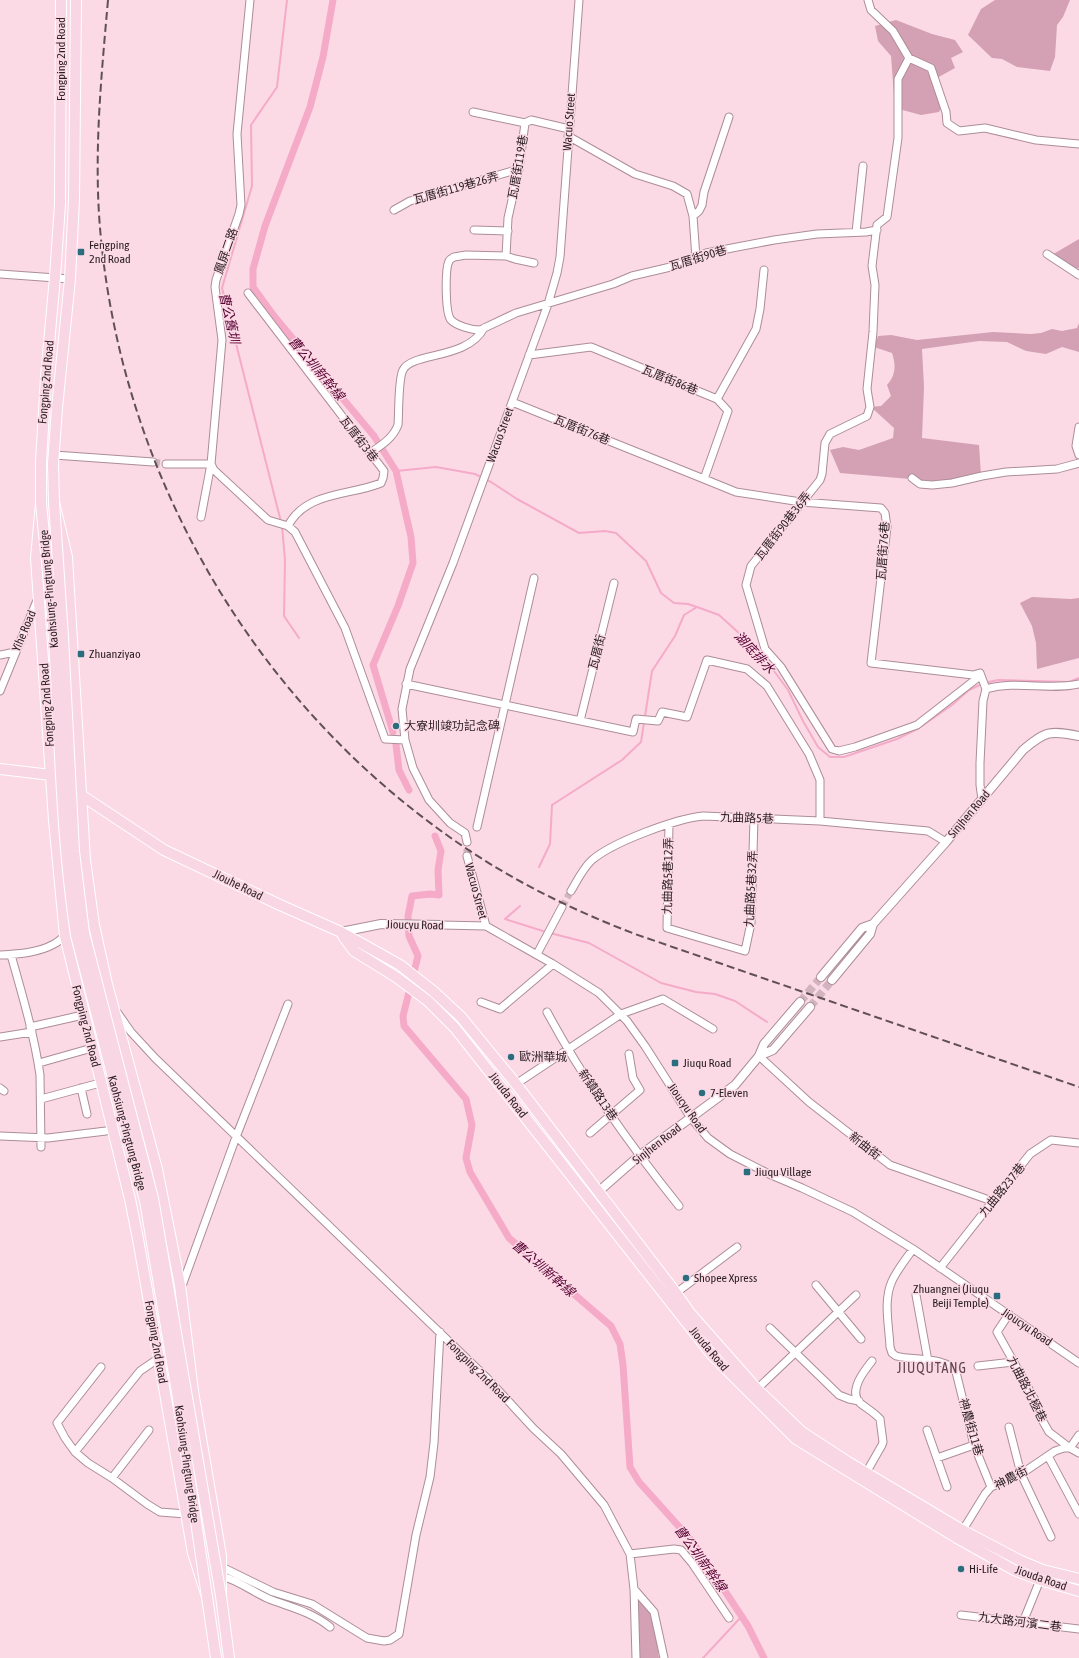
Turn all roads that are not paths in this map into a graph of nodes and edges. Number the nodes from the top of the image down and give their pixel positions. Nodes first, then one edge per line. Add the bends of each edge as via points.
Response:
1 (61, 0) edge
2 (76, 0) edge
3 (250, 0) edge
4 (579, 0) edge
5 (868, 0) edge
6 (909, 58) junction
7 (61, 80) junction
8 (77, 81) junction
9 (472, 112) dead end
10 (729, 117) dead end
11 (526, 123) junction
12 (569, 132) junction
13 (1079, 144) edge
14 (863, 166) dead end
15 (519, 170) junction
16 (394, 210) dead end
17 (693, 216) junction
18 (474, 230) dead end
19 (877, 230) junction
20 (508, 231) junction
21 (856, 232) junction
22 (1047, 254) dead end
23 (506, 256) junction
24 (696, 258) junction
25 (534, 263) dead end
26 (764, 270) dead end
27 (0, 274) edge
28 (1079, 275) edge
29 (55, 277) junction
30 (70, 279) junction
31 (248, 293) dead end
32 (548, 304) junction
33 (484, 328) junction
34 (529, 355) junction
35 (717, 399) junction
36 (512, 402) junction
37 (1079, 427) edge
38 (372, 452) junction
39 (54, 455) junction
40 (1079, 456) edge
41 (153, 462) tunnel mouth
42 (1079, 463) edge
43 (166, 464) tunnel mouth
44 (211, 464) junction
45 (701, 477) junction
46 (912, 478) dead end
47 (41, 502) junction
48 (54, 502) junction
49 (801, 502) junction
50 (201, 517) dead end
51 (286, 526) junction
52 (534, 578) dead end
53 (614, 583) dead end
54 (39, 594) junction
55 (15, 652) junction
56 (0, 655) edge
57 (980, 676) junction
58 (406, 684) junction
59 (1079, 684) edge
60 (986, 688) junction
61 (0, 691) edge
62 (505, 705) junction
63 (580, 721) junction
64 (1079, 736) edge
65 (405, 740) junction
66 (0, 770) edge
67 (51, 775) junction
68 (82, 795) junction
69 (982, 799) junction
70 (754, 818) junction
71 (820, 821) junction
72 (669, 824) junction
73 (477, 826) dead end
74 (467, 842) tunnel mouth
75 (946, 842) junction
76 (467, 856) tunnel mouth
77 (571, 891) tunnel mouth
78 (562, 907) tunnel mouth
79 (873, 924) junction
80 (94, 925) junction
81 (441, 925) joint
82 (486, 926) junction
83 (667, 928) joint
84 (341, 932) junction
85 (65, 936) junction
86 (537, 954) junction
87 (0, 955) edge
88 (11, 955) junction
89 (553, 964) junction
90 (400, 965) joint
91 (821, 977) tunnel mouth
92 (832, 980) tunnel mouth
93 (481, 1002) dead end
94 (800, 1002) tunnel mouth
95 (288, 1004) dead end
96 (810, 1007) tunnel mouth
97 (114, 1009) junction
98 (547, 1012) dead end
99 (621, 1014) junction
100 (83, 1015) junction
101 (31, 1029) junction
102 (713, 1029) dead end
103 (0, 1037) edge
104 (92, 1048) junction
105 (567, 1050) junction
106 (629, 1054) dead end
107 (759, 1056) junction
108 (39, 1063) junction
109 (100, 1083) junction
110 (516, 1084) junction
111 (81, 1088) junction
112 (41, 1099) junction
113 (87, 1114) dead end
114 (610, 1115) junction
115 (691, 1118) junction
116 (106, 1130) dead end
117 (590, 1133) dead end
118 (0, 1136) edge
119 (236, 1137) junction
120 (42, 1138) junction
121 (1079, 1143) edge
122 (42, 1147) dead end
123 (639, 1156) junction
124 (599, 1192) junction
125 (590, 1199) junction
126 (992, 1201) junction
127 (679, 1206) dead end
128 (737, 1246) dead end
129 (913, 1249) junction
130 (940, 1268) junction
131 (180, 1285) junction
132 (816, 1286) dead end
133 (676, 1293) junction
134 (916, 1295) dead end
135 (856, 1296) dead end
136 (838, 1312) junction
137 (1009, 1314) junction
138 (770, 1328) dead end
139 (440, 1332) junction
140 (861, 1339) dead end
141 (795, 1352) junction
142 (159, 1358) junction
143 (872, 1361) dead end
144 (928, 1361) junction
145 (1014, 1362) junction
146 (1079, 1363) edge
147 (101, 1366) dead end
148 (978, 1366) dead end
149 (757, 1389) junction
150 (193, 1392) joint
151 (167, 1400) joint
152 (859, 1401) junction
153 (1009, 1428) dead end
154 (149, 1430) dead end
155 (927, 1430) dead end
156 (1079, 1435) edge
157 (974, 1445) junction
158 (1070, 1448) junction
159 (75, 1452) junction
160 (1079, 1453) edge
161 (1048, 1456) junction
162 (937, 1458) junction
163 (866, 1473) junction
164 (1021, 1474) junction
165 (112, 1478) junction
166 (947, 1487) dead end
167 (992, 1487) junction
168 (186, 1514) junction
169 (1079, 1514) edge
170 (960, 1534) junction
171 (1051, 1537) dead end
172 (630, 1554) junction
173 (224, 1572) junction
174 (1079, 1579) edge
175 (1040, 1580) junction
176 (634, 1589) junction
177 (1079, 1591) edge
178 (221, 1596) junction
179 (207, 1597) junction
180 (961, 1614) dead end
181 (729, 1618) dead end
182 (1023, 1622) junction
183 (330, 1627) dead end
184 (1079, 1629) edge
185 (216, 1658) edge
186 (229, 1658) edge
187 (636, 1658) edge
188 (664, 1658) edge

1 - 7 main road, Fongping 2nd Road
2 - 8 main road, Fongping 2nd Road
3 - 44 street, 鳳屏二路 via 238,134 241,205 215,288 222,340
4 - 12 street, Wacuo Street
5 - 6 street via 871,10 892,31
6 - 13 street via 931,68 946,112 947,124 959,131 985,128 1036,140
6 - 19 street via 898,79 898,138 887,217 879,223
7 - 8 main road
7 - 29 main road, Fongping 2nd Road via 60,204
8 - 30 main road, Fongping 2nd Road
9 - 11 street
10 - 17 street via 702,205
11 - 12 street, 瓦厝街119巷 via 531,120
11 - 15 street, 瓦厝街119巷
12 - 17 street, 瓦厝街119巷 via 635,174 682,190 687,194
12 - 32 street, Wacuo Street via 560,257
14 - 21 street
15 - 16 street, 瓦厝街119巷26弄 via 410,201
15 - 20 street, 瓦厝街119巷 via 508,218
17 - 24 street, 瓦厝街119巷
18 - 20 street
19 - 21 street, 瓦厝街90巷
19 - 49 street, 瓦厝街90巷36弄 via 872,266 875,285 874,332 867,389 870,407 867,416 830,434 825,443 820,480
20 - 23 street, 瓦厝街119巷
21 - 24 street, 瓦厝街90巷 via 774,240 706,253
22 - 28 street
23 - 25 street
23 - 33 street via 466,255 454,257 449,262 446,296 450,319 475,330
24 - 32 street, 瓦厝街90巷
26 - 35 street via 756,329
27 - 29 street
29 - 30 street
29 - 47 main road, Fongping 2nd Road via 46,377
30 - 39 main road, Fongping 2nd Road
31 - 38 street, 瓦厝街3巷
32 - 33 street, 瓦厝街90巷 via 516,313
32 - 34 street, Wacuo Street
33 - 38 street via 479,338 458,349 412,362 403,370 398,425 393,436
34 - 35 street, 瓦厝街86巷 via 591,347
34 - 36 street, Wacuo Street
35 - 45 street via 728,411
36 - 45 street, 瓦厝街76巷
36 - 58 street, Wacuo Street
37 - 40 street via 1076,446
38 - 51 street, 瓦厝街3巷 via 384,471 381,483 328,496 305,507
39 - 41 street
39 - 48 main road, Fongping 2nd Road
42 - 46 street via 1057,469 1006,472 945,484 920,484
43 - 44 street
44 - 50 street, 鳳屏二路
44 - 51 street via 214,470 268,520
45 - 49 street, 瓦厝街76巷 via 736,492
47 - 54 main road, Fongping 2nd Road via 36,558
47 - 179 main road, Kaohsiung-Pingtung Bridge, bridge via 53,637 69,892 76,935 145,1201 177,1392
48 - 68 main road, Fongping 2nd Road via 68,557
48 - 178 main road, Kaohsiung-Pingtung Bridge, bridge via 74,851 84,933 153,1198
49 - 57 street, 瓦厝街76巷 via 881,508 885,513 887,527 871,663 973,675 980,673
49 - 57 street, 瓦厝街90巷36弄 via 751,566 746,585 765,649 781,667 832,749 839,751 855,748 917,725
51 - 65 street via 294,532 344,628 385,740
52 - 62 street
53 - 63 street, 瓦厝街
54 - 55 street, Yihe Road
54 - 67 main road, Fongping 2nd Road
55 - 56 street
55 - 61 street, Yihe Road
57 - 60 street
58 - 62 street
58 - 65 street, Wacuo Street via 402,709
59 - 60 street via 1066,687 1006,684
60 - 69 street via 980,763
62 - 63 street
62 - 73 street
63 - 71 street via 633,732 636,719 658,721 662,712 687,718 708,660 747,669 767,686 809,754 820,780
64 - 69 street, Sinjhen Road via 1054,732 1038,738 1023,750
65 - 74 street, Wacuo Street via 413,768 429,800 450,823 465,833
66 - 67 main road
67 - 68 main road, Jiouhe Road
67 - 85 main road, Fongping 2nd Road
68 - 80 main road, Fongping 2nd Road via 85,860
68 - 84 main road, Jiouhe Road via 164,850
69 - 75 street, Sinjhen Road
70 - 71 street, 九曲路5巷
70 - 72 street, 九曲路5巷 via 703,816
70 - 83 street, 九曲路5巷32弄 via 752,923 745,951
71 - 75 street, 九曲路5巷 via 928,831
72 - 77 street, 九曲路5巷 via 618,844 592,860
72 - 83 street, 九曲路5巷12弄
75 - 79 street, Sinjhen Road
76 - 82 street, Wacuo Street
78 - 86 street
79 - 91 street, Sinjhen Road via 862,928
79 - 92 street, Sinjhen Road via 870,934
80 - 85 street
80 - 97 main road, Fongping 2nd Road
81 - 82 street, Jioucyu Road
81 - 84 street, Jioucyu Road via 381,924
82 - 86 street, Jioucyu Road
84 - 90 main road, Jiouhe Road
84 - 125 main road, Jiouda Road via 354,951 428,1001 455,1028
85 - 88 street via 55,944
85 - 100 main road, Fongping 2nd Road
86 - 89 street, Jioucyu Road
87 - 88 street
88 - 101 street
89 - 93 street via 500,1010
89 - 99 street, Jioucyu Road via 599,993
90 - 110 main road, Jiouda Road via 461,1017
94 - 107 street, Sinjhen Road via 764,1044
95 - 119 street
96 - 107 street, Sinjhen Road via 774,1050
97 - 119 street, Fongping 2nd Road via 155,1058
97 - 131 main road, Fongping 2nd Road via 157,1169
98 - 105 street, 新鎮路13巷
99 - 102 street via 663,1000
99 - 105 street
99 - 115 street, Jioucyu Road via 645,1046
100 - 101 street
100 - 104 main road, Fongping 2nd Road
101 - 103 street
101 - 108 street
104 - 108 street
104 - 109 main road, Fongping 2nd Road
105 - 110 street
105 - 114 street, 新鎮路13巷
106 - 114 street via 633,1078 640,1090
107 - 115 street, Sinjhen Road via 735,1085
107 - 126 street, 新曲街 via 809,1102 890,1165
108 - 112 street
109 - 111 street
109 - 142 main road, Fongping 2nd Road via 130,1199
110 - 124 main road, Jiouda Road
111 - 112 street
111 - 113 street
112 - 120 street
114 - 117 street
114 - 123 street, 新鎮路13巷
115 - 123 street, Sinjhen Road
115 - 129 street, Jioucyu Road via 708,1138 730,1154 853,1212
116 - 120 street
118 - 120 street
119 - 131 street
119 - 139 street, Fongping 2nd Road
120 - 122 street
121 - 126 street, 九曲路237巷 via 1051,1140 1044,1144 1030,1154
123 - 124 street, Sinjhen Road
123 - 127 street, 新鎮路13巷
124 - 125 street, Sinjhen Road
124 - 133 main road, Jiouda Road
125 - 170 main road, Jiouda Road via 712,1355 796,1439
126 - 130 street, 九曲路237巷
128 - 133 street
129 - 130 street, Jioucyu Road
129 - 144 street via 889,1289 887,1299 890,1346 896,1356
130 - 137 street, Jioucyu Road
131 - 150 main road, Fongping 2nd Road
132 - 136 street
133 - 149 main road, Jiouda Road via 690,1313
134 - 144 street
135 - 136 street
136 - 140 street
136 - 141 street
137 - 145 street, 九曲路北極巷 via 997,1332
137 - 146 street, Jioucyu Road
138 - 141 street
139 - 172 street, Fongping 2nd Road via 561,1454 604,1505
139 - 173 street via 430,1477 416,1535 399,1634 384,1641 367,1638 312,1604 273,1592
141 - 149 street
141 - 152 street via 839,1395
142 - 151 main road, Fongping 2nd Road
142 - 159 street via 140,1371
143 - 152 street via 858,1382
144 - 157 street, 神農街11巷 via 945,1363 956,1372
145 - 148 street
145 - 158 street, 九曲路北極巷 via 1049,1432
147 - 159 street via 57,1423
149 - 163 main road, Jiouda Road via 802,1432
150 - 173 main road, Kaohsiung-Pingtung Bridge
151 - 168 main road, Kaohsiung-Pingtung Bridge
152 - 163 street via 880,1419 883,1442
153 - 164 street
154 - 165 street
155 - 162 street
156 - 158 street
157 - 162 street
157 - 167 street, 神農街11巷
158 - 160 street, 九曲路北極巷
158 - 161 street, 神農街
159 - 165 street
161 - 164 street, 神農街
161 - 169 street
162 - 166 street
163 - 170 main road, Jiouda Road
164 - 167 street, 神農街
164 - 171 street
165 - 168 street via 160,1512
167 - 170 street, 神農街 via 984,1494
168 - 179 main road, Kaohsiung-Pingtung Bridge, bridge via 193,1553
170 - 174 main road, Jiouda Road via 1044,1570
170 - 175 main road, Jiouda Road via 1014,1570
172 - 176 street, Fongping 2nd Road
172 - 181 street via 681,1550
173 - 178 main road, Kaohsiung-Pingtung Bridge, bridge
173 - 183 street via 268,1598 320,1618
175 - 177 main road, Jiouda Road
175 - 182 street
176 - 187 street, Fongping 2nd Road
176 - 188 street via 654,1612
178 - 186 main road, Kaohsiung-Pingtung Bridge
179 - 185 main road, Kaohsiung-Pingtung Bridge
180 - 182 street, 九大路河濱二巷
182 - 184 street, 九大路河濱二巷

